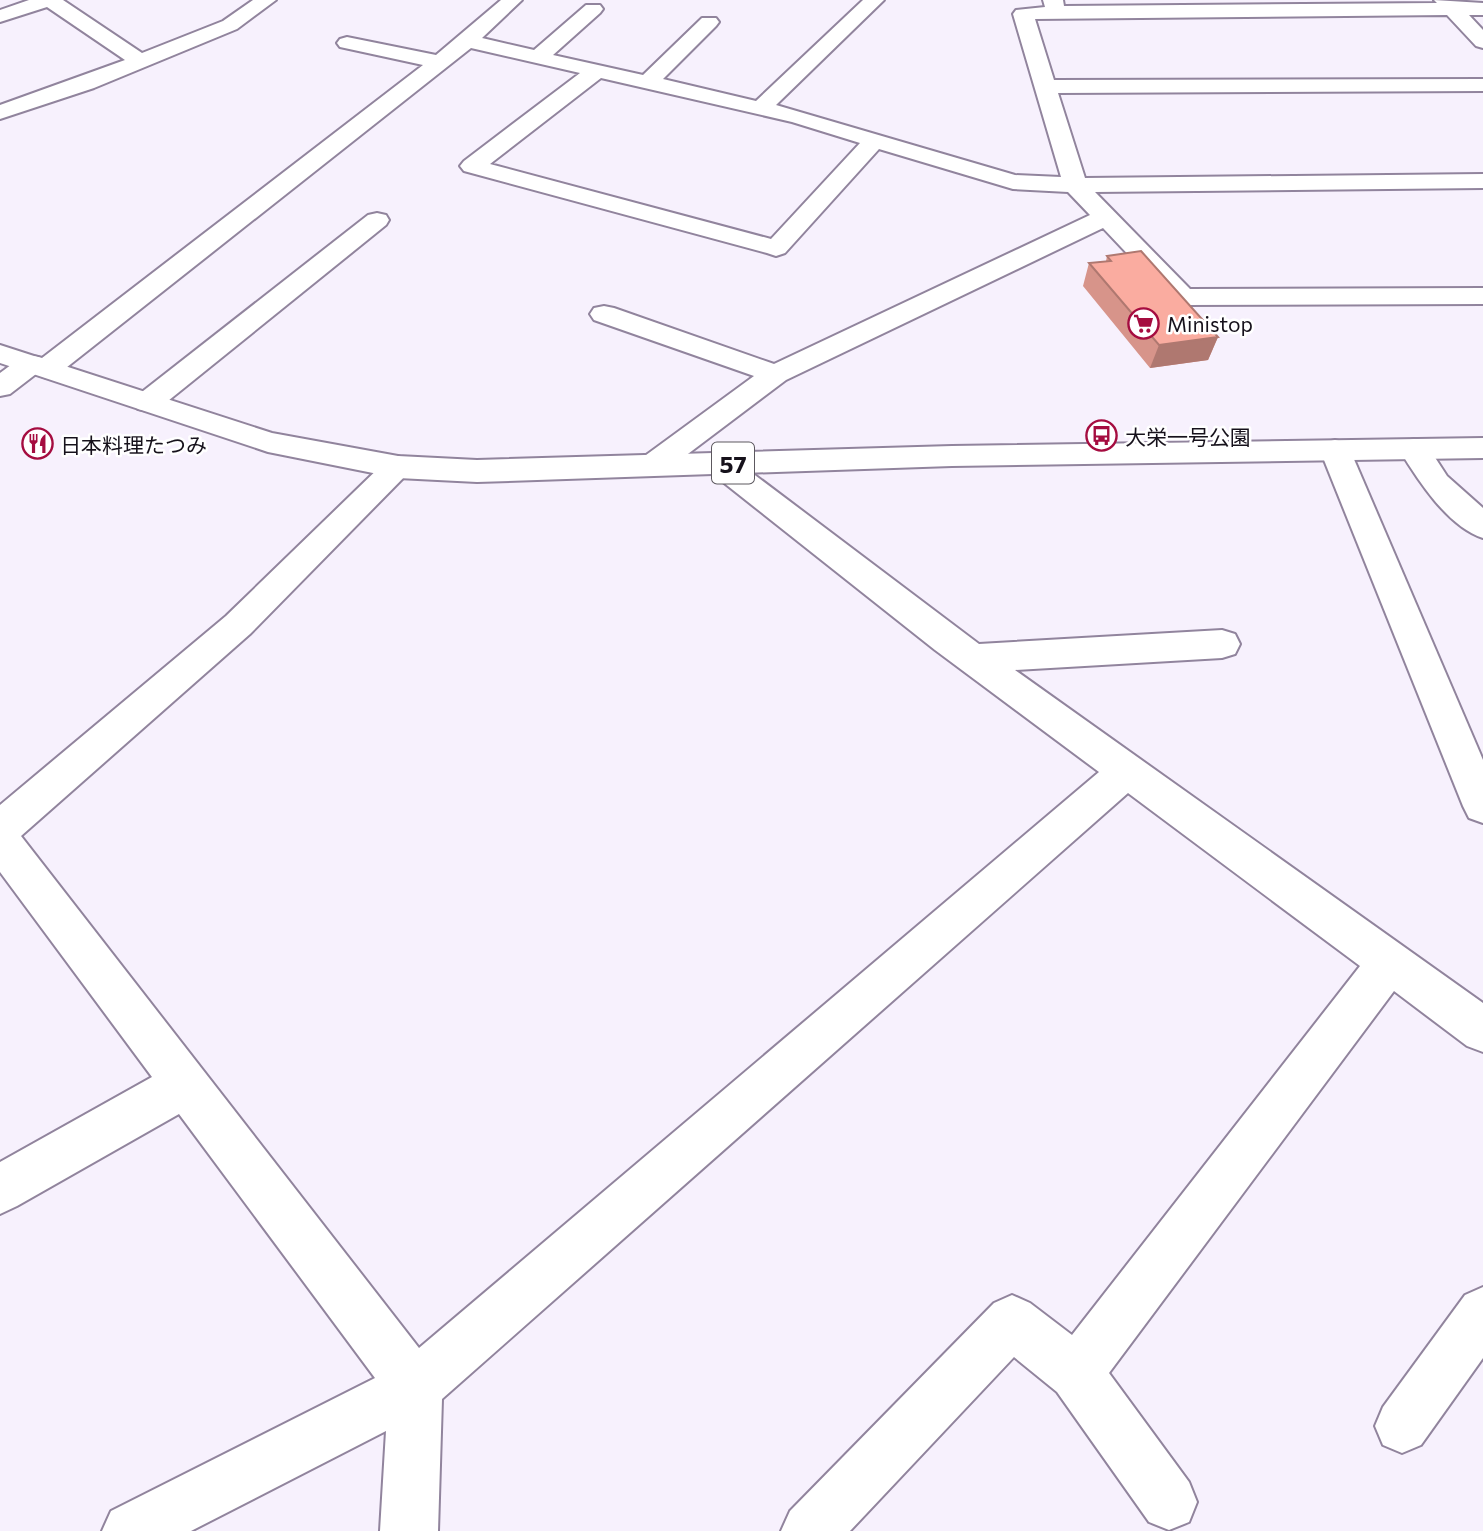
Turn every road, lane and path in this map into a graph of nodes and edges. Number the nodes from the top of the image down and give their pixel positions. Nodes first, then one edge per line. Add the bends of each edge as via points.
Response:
1 (50, 0) edge
2 (266, 0) edge
3 (512, 0) edge
4 (874, 0) edge
5 (1448, 4) edge
6 (1055, 6) edge
7 (593, 9) dead end
8 (1483, 9) edge
9 (0, 16) edge
10 (709, 22) dead end
11 (467, 41) junction
12 (1483, 42) edge
13 (347, 43) dead end
14 (537, 58) junction
15 (140, 61) junction
16 (441, 62) junction
17 (595, 72) junction
18 (647, 83) junction
19 (1483, 85) edge
20 (1045, 87) junction
21 (761, 108) junction
22 (0, 112) edge
23 (875, 140) junction
24 (1483, 181) edge
25 (1075, 185) junction
26 (1106, 217) junction
27 (377, 220) dead end
28 (1483, 296) edge
29 (604, 314) dead end
30 (0, 354) edge
31 (39, 367) junction
32 (776, 373) junction
33 (0, 387) edge
34 (148, 402) junction
35 (1483, 448) edge
36 (1414, 449) junction
37 (1335, 450) junction
38 (720, 464) junction
39 (653, 465) junction
40 (398, 467) junction
41 (1483, 526) edge
42 (1222, 644) dead end
43 (973, 658) junction
44 (1128, 771) junction
45 (1483, 806) edge
46 (0, 829) edge
47 (0, 840) edge
48 (1390, 962) junction
49 (1483, 1030) edge
50 (186, 1084) junction
51 (0, 1189) edge
52 (1483, 1313) edge
53 (1076, 1373) junction
54 (415, 1387) junction
55 (1402, 1426) dead end
56 (1169, 1502) dead end
57 (131, 1531) edge
58 (409, 1531) edge
59 (810, 1531) edge

1 - 9 street
1 - 15 street
2 - 15 street via 230,25
3 - 11 street
4 - 21 street
5 - 6 street
5 - 8 street
5 - 12 street
6 - 20 street via 1023,15
7 - 14 street
10 - 18 street
11 - 14 street
11 - 16 street
13 - 16 street
14 - 17 street
15 - 22 street
16 - 31 street
17 - 18 street
17 - 23 street via 472,166 776,248
18 - 21 street
19 - 20 street
20 - 25 street
21 - 23 street
23 - 25 street via 1013,182
24 - 25 street
25 - 26 street
26 - 28 street via 1183,297
26 - 32 street
27 - 34 street
29 - 32 street
30 - 31 street, 57
31 - 33 street
31 - 34 street, 57
32 - 39 street
34 - 40 street, 57 via 268,442
35 - 36 street, 57
36 - 37 street, 57
36 - 41 street via 1436,484
37 - 38 street, 57
37 - 45 street
38 - 39 street, 57
38 - 43 street
39 - 40 street, 57 via 477,471
40 - 46 street via 239,625
42 - 43 street
43 - 44 street
44 - 48 street
44 - 54 street
47 - 50 street
48 - 49 street
48 - 53 street
50 - 51 street
50 - 54 street
52 - 55 street
53 - 56 street
53 - 59 street via 1012,1321
54 - 57 street
54 - 58 street

